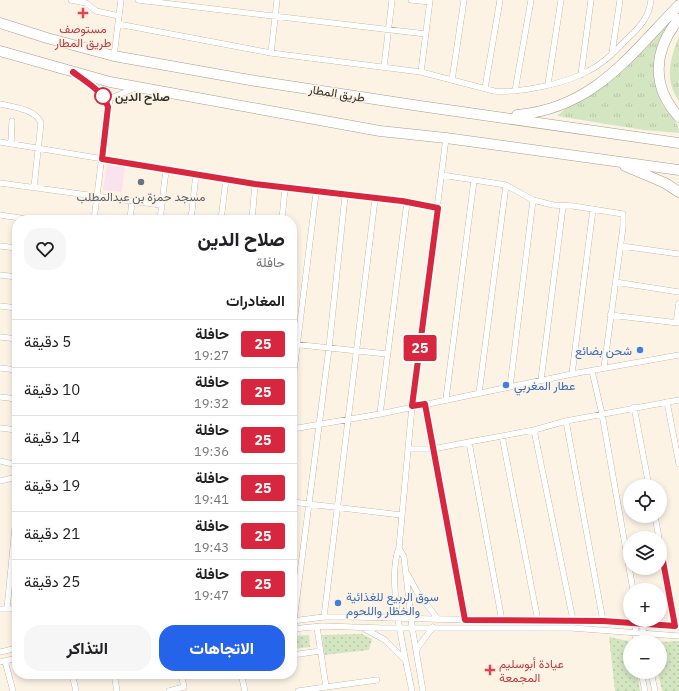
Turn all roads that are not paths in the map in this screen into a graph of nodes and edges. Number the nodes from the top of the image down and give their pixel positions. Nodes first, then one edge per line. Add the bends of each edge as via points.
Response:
1 (71, 0) edge
2 (121, 0) edge
3 (138, 0) edge
4 (277, 0) edge
5 (392, 0) edge
6 (411, 0) edge
7 (464, 0) edge
8 (500, 0) edge
9 (531, 0) edge
10 (561, 0) edge
11 (591, 0) edge
12 (620, 0) edge
13 (651, 0) edge
14 (430, 1) edge
15 (87, 2) edge
16 (679, 5) edge
17 (119, 16) junction
18 (275, 16) junction
19 (679, 19) edge
20 (0, 22) edge
21 (118, 24) junction
22 (388, 30) junction
23 (426, 34) junction
24 (0, 51) edge
25 (271, 53) junction
26 (612, 54) junction
27 (114, 56) junction
28 (384, 67) junction
29 (73, 72) junction
30 (421, 72) junction
31 (581, 75) junction
32 (452, 80) junction
33 (548, 84) junction
34 (141, 86) junction
35 (485, 88) junction
36 (515, 91) junction
37 (0, 104) edge
38 (108, 107) junction
39 (499, 117) junction
40 (679, 117) edge
41 (12, 122) dead end
42 (446, 138) junction
43 (0, 142) edge
44 (679, 142) edge
45 (11, 144) junction
46 (40, 149) junction
47 (102, 159) junction
48 (614, 161) junction
49 (166, 170) junction
50 (679, 170) edge
51 (196, 174) junction
52 (442, 175) junction
53 (226, 179) junction
54 (474, 180) junction
55 (0, 183) edge
56 (255, 184) junction
57 (506, 185) junction
58 (34, 187) junction
59 (285, 188) junction
60 (316, 192) junction
61 (679, 192) edge
62 (97, 196) junction
63 (345, 196) junction
64 (375, 199) junction
65 (533, 200) junction
66 (132, 201) junction
67 (407, 202) junction
68 (161, 205) junction
69 (563, 206) junction
70 (438, 208) junction
71 (593, 209) junction
72 (95, 215) edge
73 (131, 215) edge
74 (160, 215) edge
75 (192, 215) edge
76 (222, 215) edge
77 (252, 215) edge
78 (282, 215) edge
79 (0, 216) edge
80 (12, 217) edge
81 (0, 246) edge
82 (621, 246) junction
83 (12, 247) edge
84 (679, 254) edge
85 (0, 275) edge
86 (12, 277) edge
87 (615, 282) junction
88 (679, 292) edge
89 (679, 303) edge
90 (0, 306) edge
91 (12, 307) edge
92 (610, 315) junction
93 (677, 323) edge
94 (297, 330) edge
95 (0, 337) edge
96 (12, 338) edge
97 (297, 344) edge
98 (329, 348) junction
99 (357, 350) junction
100 (387, 354) junction
101 (679, 355) edge
102 (0, 368) edge
103 (604, 368) junction
104 (12, 369) edge
105 (592, 370) junction
106 (572, 374) junction
107 (541, 380) junction
108 (510, 387) junction
109 (479, 392) junction
110 (0, 397) edge
111 (12, 398) edge
112 (446, 400) junction
113 (679, 400) edge
114 (667, 402) junction
115 (425, 404) junction
116 (412, 406) junction
117 (634, 407) junction
118 (380, 414) junction
119 (602, 414) junction
120 (348, 419) junction
121 (566, 421) junction
122 (319, 425) junction
123 (0, 428) edge
124 (12, 429) edge
125 (297, 429) edge
126 (534, 430) junction
127 (502, 436) junction
128 (469, 442) junction
129 (408, 449) junction
130 (433, 449) junction
131 (0, 461) edge
132 (12, 464) edge
133 (679, 464) edge
134 (12, 478) edge
135 (648, 479) edge
136 (0, 480) edge
137 (297, 503) edge
138 (309, 505) junction
139 (337, 507) junction
140 (401, 515) junction
141 (399, 548) junction
142 (12, 564) edge
143 (406, 572) junction
144 (666, 575) edge
145 (632, 583) edge
146 (297, 591) edge
147 (0, 609) edge
148 (8, 609) junction
149 (12, 609) edge
150 (324, 617) junction
151 (438, 619) junction
152 (297, 620) edge
153 (398, 620) junction
154 (412, 620) junction
155 (465, 620) junction
156 (573, 620) junction
157 (502, 621) junction
158 (538, 621) junction
159 (603, 621) junction
160 (623, 621) edge
161 (667, 624) edge
162 (677, 625) edge
163 (317, 627) junction
164 (412, 627) junction
165 (634, 627) edge
166 (642, 627) edge
167 (363, 628) junction
168 (399, 628) junction
169 (433, 628) junction
170 (297, 629) edge
171 (634, 632) junction
172 (644, 633) junction
173 (635, 635) edge
174 (679, 636) edge
175 (12, 649) edge
176 (416, 650) junction
177 (320, 651) junction
178 (0, 652) edge
179 (297, 654) edge
180 (3, 661) edge
181 (406, 662) junction
182 (73, 679) edge
183 (115, 679) edge
184 (182, 679) edge
185 (242, 679) edge
186 (642, 679) edge
187 (652, 679) edge
188 (377, 680) dead end
189 (326, 687) junction
190 (338, 688) edge
191 (13, 691) edge
192 (76, 691) edge
193 (117, 691) edge
194 (169, 691) edge
195 (245, 691) edge
196 (298, 691) edge
197 (412, 691) edge
198 (423, 691) edge
199 (645, 691) edge
200 (655, 691) edge

1 - 15 street
2 - 17 street
3 - 18 street
4 - 18 street
5 - 22 street
6 - 14 street
7 - 32 street
8 - 35 street
9 - 36 street
10 - 33 street
11 - 31 street
12 - 26 street
13 - 26 street via 650,9 643,23
14 - 23 street
15 - 17 street via 96,11
16 - 39 highway via 601,84 583,96 543,112
17 - 21 street
18 - 22 street
18 - 25 street
19 - 40 highway via 667,36 658,66 659,83 663,94
20 - 27 highway, طريق المطار
21 - 25 street
21 - 27 street
22 - 23 street
22 - 28 street
23 - 30 street
24 - 29 highway
25 - 28 street
26 - 31 street
27 - 39 highway, طريق المطار via 271,83
28 - 30 street
29 - 34 highway via 110,82
29 - 38 street via 100,93
30 - 32 street
31 - 33 street
32 - 35 street
33 - 36 street
34 - 38 street via 115,95
34 - 42 highway via 380,131
35 - 36 street via 494,91
37 - 46 street via 20,108 39,118
38 - 47 street
39 - 44 highway, طريق المطار
41 - 45 street
42 - 48 highway
42 - 52 street
43 - 45 street
45 - 46 street
46 - 47 street
46 - 58 street
47 - 49 street
47 - 62 street
48 - 50 highway
48 - 61 highway via 665,183
49 - 51 street
49 - 68 street
51 - 53 street
51 - 75 street
52 - 54 street
52 - 70 street
53 - 56 street
53 - 76 street
54 - 57 street
54 - 112 street
55 - 58 street
56 - 59 street
56 - 77 street
57 - 65 street
57 - 109 street
58 - 62 street
59 - 60 street
59 - 78 street
60 - 63 street
60 - 94 street
62 - 66 street
62 - 72 street
63 - 64 street
63 - 98 street
64 - 67 street
64 - 99 street
65 - 69 street
65 - 108 street
66 - 68 street
66 - 73 street
67 - 70 street
67 - 100 street
68 - 74 street
69 - 71 street
69 - 107 street
70 - 116 street
71 - 82 street via 623,214
71 - 106 street
79 - 80 street
81 - 83 street
82 - 84 street
82 - 87 street
85 - 86 street
87 - 88 street
87 - 92 street
89 - 93 street
90 - 91 street
92 - 93 street
92 - 103 street
95 - 96 street
97 - 98 street
98 - 99 street
98 - 122 street
99 - 100 street
99 - 120 street
100 - 118 street
101 - 103 street
102 - 104 street
103 - 105 street
105 - 106 street
105 - 119 street
106 - 107 street
107 - 108 street
108 - 109 street
109 - 112 street
110 - 111 street
112 - 115 street
113 - 114 street
114 - 117 street
114 - 133 street
115 - 116 street
115 - 130 street
116 - 118 street
116 - 129 street
117 - 119 street
117 - 135 street
118 - 120 street
119 - 121 street
119 - 145 street
120 - 122 street
120 - 139 street
121 - 126 street
121 - 159 street
122 - 125 street
122 - 138 street
123 - 124 street
126 - 127 street
126 - 156 street
127 - 128 street
127 - 158 street
128 - 130 street
128 - 157 street
129 - 130 street
129 - 140 street
130 - 155 street
131 - 132 street
134 - 136 street
137 - 138 street
138 - 139 street
138 - 146 street
139 - 140 street
139 - 150 street
140 - 141 street
141 - 143 street via 404,557
141 - 153 street via 394,558
142 - 148 street
143 - 151 street via 417,592
143 - 154 street
144 - 162 street
147 - 148 street
148 - 149 street
150 - 152 street
150 - 153 street
151 - 154 street
151 - 155 street
153 - 154 street
153 - 168 street
154 - 164 street
155 - 157 street
156 - 158 street
156 - 159 street
157 - 158 street
159 - 160 street
161 - 162 street
163 - 167 street
163 - 170 street
163 - 177 street
164 - 168 street
164 - 169 street
164 - 176 street
165 - 171 street
166 - 172 street
167 - 168 street
167 - 181 street via 385,640
168 - 181 street
169 - 171 street via 572,628
169 - 176 street
171 - 172 street
171 - 173 street
172 - 174 street
175 - 178 street
176 - 198 street
177 - 179 street
177 - 189 street
180 - 191 street
181 - 197 street
182 - 192 street
183 - 193 street
184 - 194 street via 184,687
185 - 195 street
186 - 199 street
187 - 200 street
188 - 190 street
189 - 190 street
189 - 196 street

